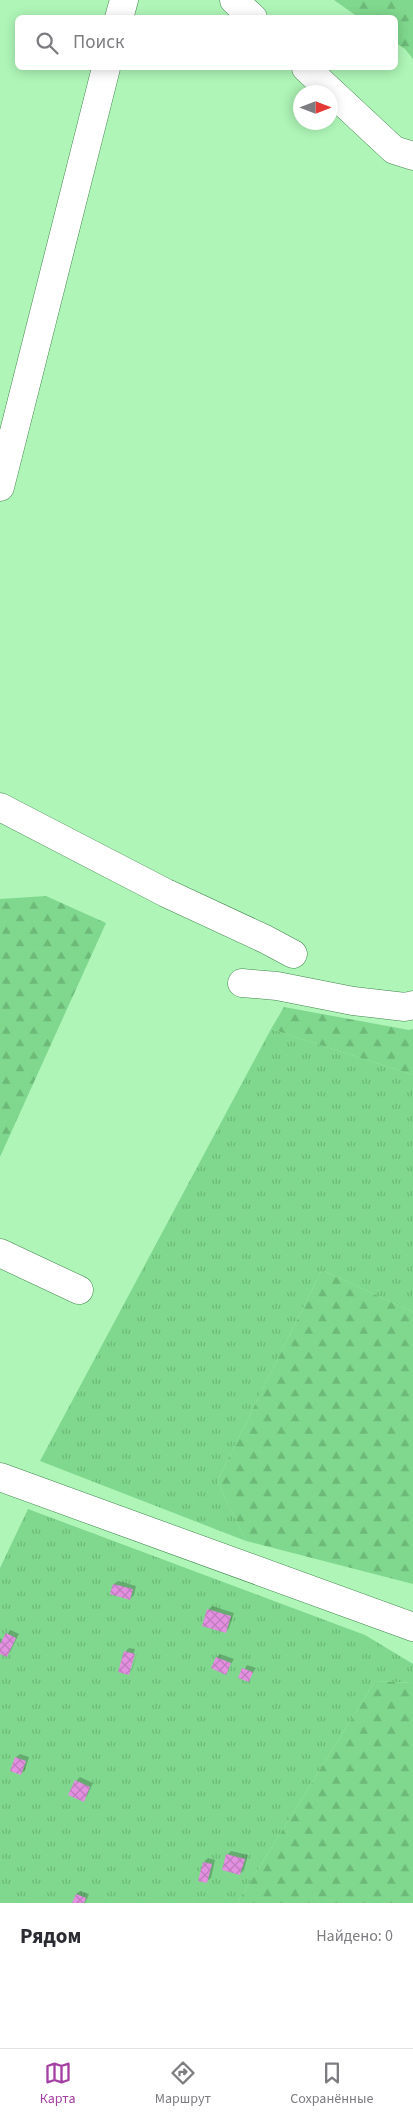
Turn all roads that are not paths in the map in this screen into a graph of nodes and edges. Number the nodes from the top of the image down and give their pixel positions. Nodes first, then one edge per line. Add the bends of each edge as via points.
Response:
1 (124, 0) edge
2 (234, 0) edge
3 (120, 15) edge
4 (250, 15) edge
5 (105, 70) edge
6 (308, 70) edge
7 (413, 156) edge
8 (0, 487) edge
9 (0, 807) edge
10 (293, 954) dead end
11 (242, 983) dead end
12 (413, 1005) edge
13 (0, 1253) edge
14 (79, 1290) dead end
15 (0, 1477) edge
16 (413, 1627) edge

1 - 3 street
2 - 4 street
5 - 8 street
6 - 7 street via 394,150
9 - 10 street
11 - 12 street via 277,986 353,1001 405,1007
13 - 14 street
15 - 16 street

